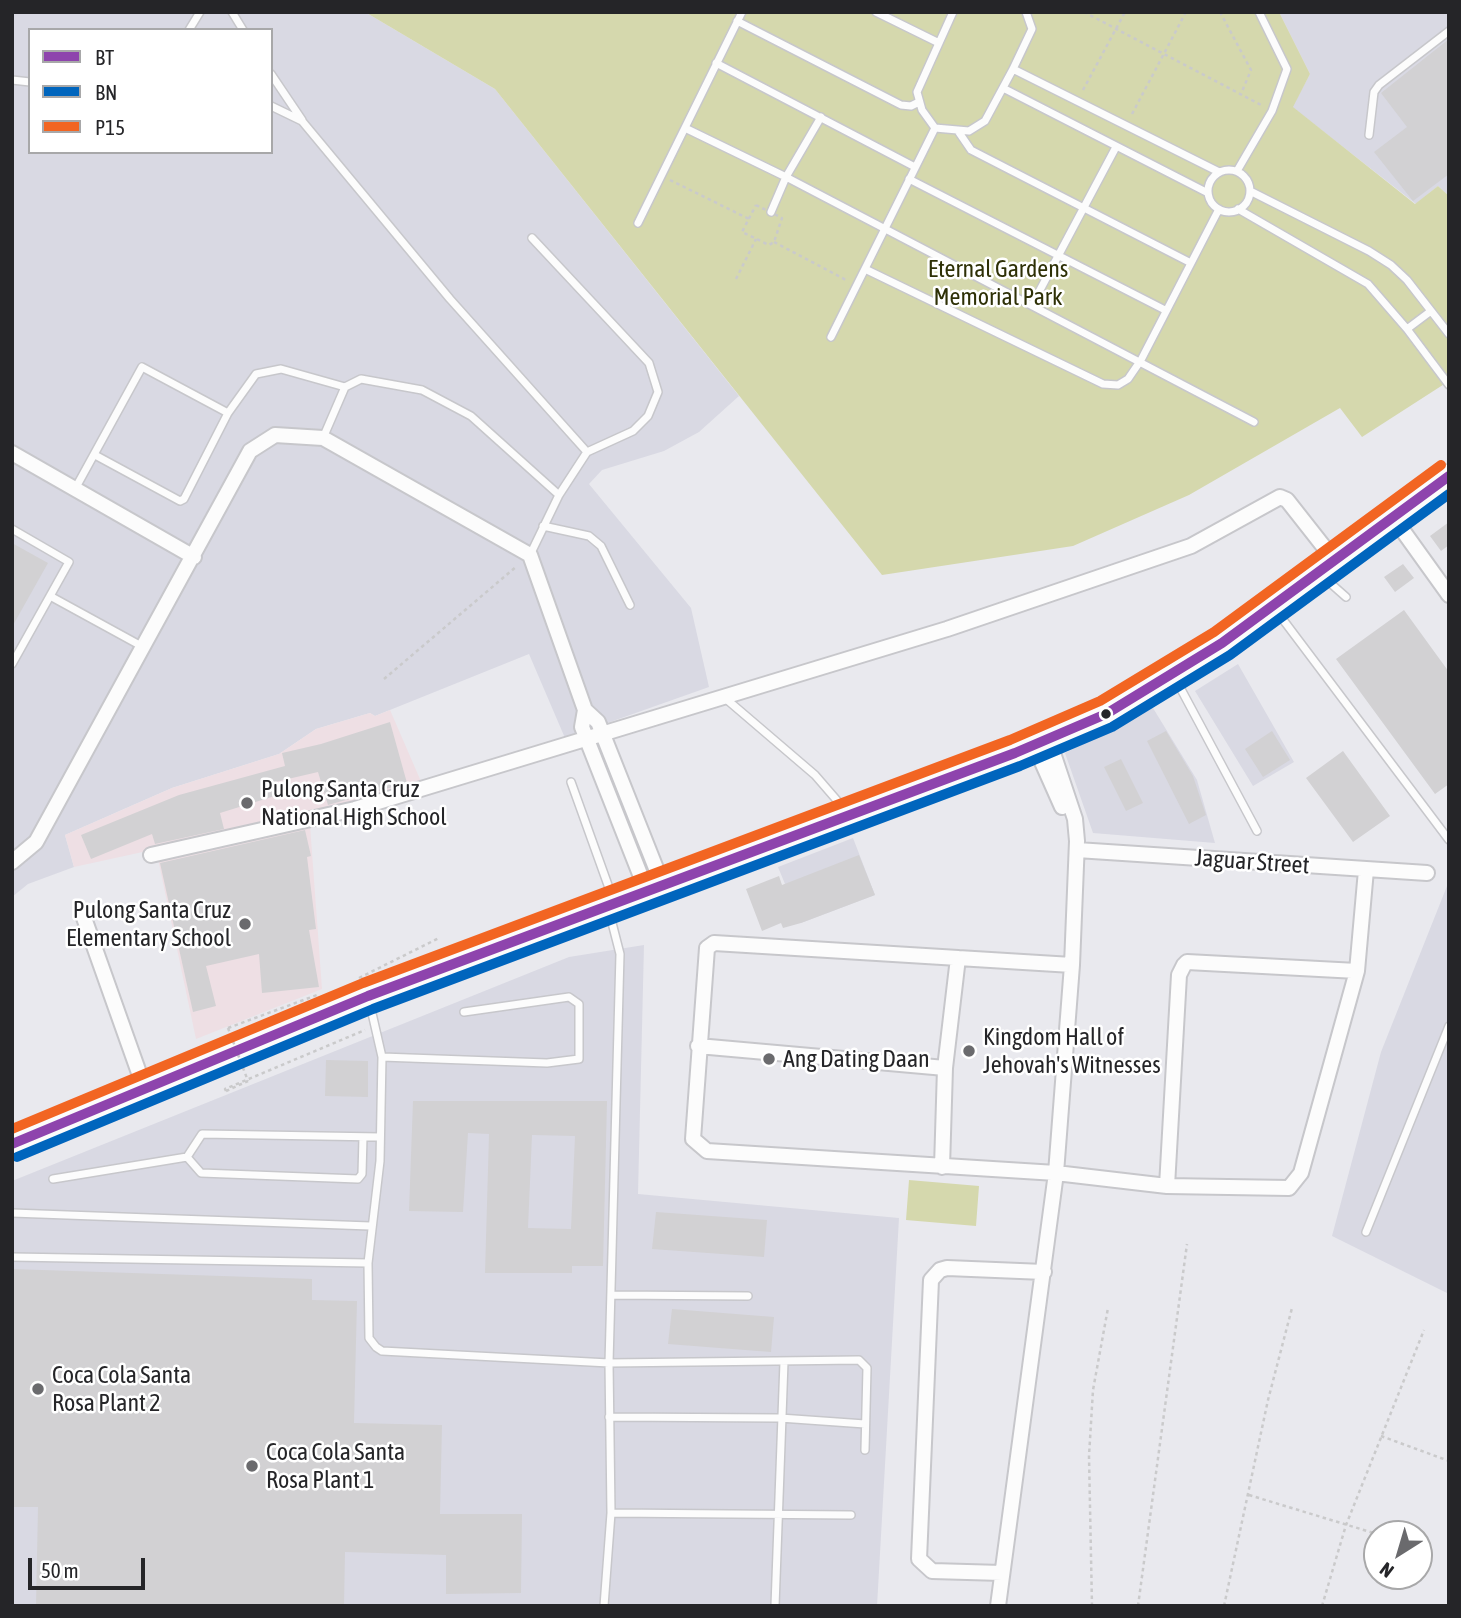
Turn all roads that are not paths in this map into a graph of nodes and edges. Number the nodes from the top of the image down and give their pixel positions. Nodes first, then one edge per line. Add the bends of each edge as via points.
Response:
1 (200, 12) edge
2 (233, 12) edge
3 (742, 12) edge
4 (876, 12) edge
5 (953, 12) edge
6 (1026, 12) edge
7 (1259, 12) edge
8 (737, 21) junction
9 (189, 28) edge
10 (242, 28) edge
11 (1449, 31) edge
12 (937, 42) junction
13 (716, 63) junction
14 (1013, 69) junction
15 (273, 77) edge
16 (1003, 89) junction
17 (919, 102) junction
18 (273, 107) edge
19 (821, 117) junction
20 (302, 121) junction
21 (685, 128) junction
22 (935, 128) junction
23 (958, 131) junction
24 (1369, 135) dead end
25 (1116, 148) junction
26 (915, 167) junction
27 (1219, 172) junction
28 (1237, 172) junction
29 (786, 177) junction
30 (909, 179) junction
31 (1250, 191) junction
32 (1208, 192) junction
33 (1082, 207) junction
34 (1219, 209) junction
35 (1238, 209) junction
36 (771, 212) road end
37 (638, 223) dead end
38 (885, 229) junction
39 (532, 238) dead end
40 (1058, 254) junction
41 (1191, 263) junction
42 (865, 269) junction
43 (1032, 305) junction
44 (1165, 310) junction
45 (1431, 311) junction
46 (1407, 329) junction
47 (1449, 334) edge
48 (831, 337) dead end
49 (1141, 360) junction
50 (1449, 384) edge
51 (345, 387) junction
52 (228, 413) junction
53 (1254, 422) dead end
54 (323, 438) junction
55 (587, 452) junction
56 (12, 453) edge
57 (95, 455) junction
58 (1449, 476) edge
59 (75, 489) junction
60 (559, 495) junction
61 (1393, 517) junction
62 (543, 526) junction
63 (12, 529) edge
64 (530, 555) junction
65 (194, 557) junction
66 (1327, 567) junction
67 (1449, 595) edge
68 (50, 596) junction
69 (1346, 597) dead end
70 (631, 605) dead end
71 (1272, 606) junction
72 (145, 648) junction
73 (12, 664) edge
74 (1174, 675) junction
75 (725, 698) junction
76 (585, 710) junction
77 (603, 734) junction
78 (586, 739) junction
79 (1041, 741) junction
80 (571, 782) dead end
81 (850, 814) junction
82 (1257, 831) dead end
83 (1449, 840) edge
84 (1077, 850) junction
85 (151, 855) dead end
86 (12, 862) edge
87 (1366, 870) junction
88 (1427, 873) dead end
89 (655, 889) junction
90 (611, 905) junction
91 (83, 915) dead end
92 (958, 958) junction
93 (1072, 965) junction
94 (1357, 971) junction
95 (360, 988) junction
96 (464, 1012) dead end
97 (1449, 1026) edge
98 (1447, 1038) edge
99 (698, 1046) junction
100 (382, 1057) junction
101 (945, 1068) junction
102 (144, 1087) junction
103 (363, 1137) junction
104 (380, 1138) junction
105 (12, 1143) edge
106 (187, 1157) junction
107 (942, 1167) junction
108 (1056, 1173) junction
109 (53, 1179) dead end
110 (1167, 1186) junction
111 (12, 1213) edge
112 (370, 1226) junction
113 (1366, 1232) dead end
114 (12, 1257) edge
115 (368, 1263) junction
116 (1044, 1272) junction
117 (611, 1295) junction
118 (748, 1296) dead end
119 (784, 1362) junction
120 (609, 1363) junction
121 (609, 1417) junction
122 (780, 1418) junction
123 (865, 1424) junction
124 (865, 1451) dead end
125 (776, 1512) junction
126 (611, 1513) junction
127 (851, 1515) dead end
128 (1002, 1573) junction
129 (604, 1606) edge
130 (775, 1606) edge
131 (998, 1606) edge

1 - 9 lane
2 - 10 lane
3 - 8 lane
4 - 12 lane
5 - 12 lane
6 - 14 lane via 1032,29
7 - 28 lane via 1287,69 1272,111
8 - 13 lane
8 - 17 lane via 901,105
11 - 24 lane via 1379,85 1370,111
12 - 17 lane via 918,83
13 - 19 lane
13 - 21 lane
14 - 16 lane
14 - 27 lane
15 - 20 lane
16 - 23 lane via 985,121 969,131
16 - 25 lane
17 - 22 lane
18 - 20 lane
19 - 26 lane
19 - 29 lane
20 - 55 lane via 450,299
21 - 29 lane
21 - 37 lane
22 - 23 lane
22 - 26 lane
23 - 33 lane via 971,149
25 - 32 lane
25 - 33 lane
26 - 30 lane
27 - 28 lane
27 - 32 lane
28 - 31 lane via 1247,180
29 - 36 lane
29 - 38 lane
30 - 38 lane
30 - 40 lane
31 - 35 lane
31 - 45 lane via 1369,251 1407,280
32 - 34 lane
33 - 40 lane
33 - 41 lane
34 - 35 lane
34 - 41 lane
35 - 46 lane via 1368,284
38 - 42 lane
38 - 43 lane
39 - 55 lane via 649,363 658,392 648,416 633,431
40 - 43 lane
40 - 44 lane
41 - 44 lane
42 - 48 lane
42 - 49 lane via 1103,384 1118,385 1128,379
43 - 49 lane
44 - 49 lane
45 - 46 lane
45 - 47 lane
46 - 50 lane
49 - 53 lane
51 - 52 lane via 281,369 256,374
51 - 54 lane
51 - 60 lane via 361,379 422,390 471,416
52 - 57 lane via 142,367
52 - 57 lane via 180,501
54 - 64 street
54 - 65 street via 275,435 250,451
55 - 60 lane
56 - 59 street
57 - 59 lane
58 - 61 main road
59 - 65 street
60 - 62 lane
61 - 66 main road
61 - 67 street
62 - 64 lane
62 - 70 lane via 589,536 601,546
63 - 68 lane via 69,562
64 - 76 street
65 - 72 street
66 - 69 lane
66 - 71 main road
66 - 75 street via 1287,500 1280,497 1178,551
68 - 72 lane
68 - 73 lane
71 - 74 main road
71 - 83 lane
72 - 86 street via 36,842
74 - 79 main road via 1106,714
74 - 82 lane
75 - 77 street
75 - 81 lane via 815,775
76 - 77 street
76 - 78 street via 582,727
77 - 78 street
77 - 89 street
78 - 85 street via 355,810
78 - 89 street
79 - 81 main road
79 - 84 street via 1068,822 1076,833
80 - 90 lane
81 - 89 main road
84 - 87 street, Jaguar Street
84 - 93 street
87 - 88 street, Jaguar Street
87 - 94 street
89 - 90 main road
90 - 95 main road
90 - 117 lane via 620,954
91 - 102 street
92 - 93 street
92 - 99 street via 714,943 707,948
92 - 101 street
93 - 108 street
94 - 110 street via 1301,1173 1294,1184 1289,1188
94 - 110 street via 1184,965 1179,975
95 - 100 lane
95 - 102 main road
96 - 100 lane via 569,997 579,1004 579,1059 547,1063
97 - 98 lane
98 - 113 lane
99 - 101 street
99 - 107 street via 692,1139 707,1151
100 - 104 lane
101 - 107 street
102 - 105 main road
103 - 104 lane
103 - 106 lane via 202,1134
103 - 106 lane via 358,1179 201,1174
104 - 112 lane
106 - 109 lane
107 - 108 street
108 - 110 street
108 - 116 street
111 - 112 lane
112 - 115 lane
114 - 115 lane
115 - 120 lane via 369,1338 382,1351
116 - 128 street
116 - 128 street via 947,1268 931,1280 919,1559 932,1571
117 - 118 lane
117 - 120 lane
119 - 120 lane
119 - 122 lane
119 - 123 lane via 863,1362 867,1377
120 - 121 lane
121 - 122 lane
121 - 126 lane
122 - 123 lane
122 - 125 lane
123 - 124 lane
125 - 126 lane
125 - 127 lane
125 - 130 lane
126 - 129 lane
128 - 131 street

